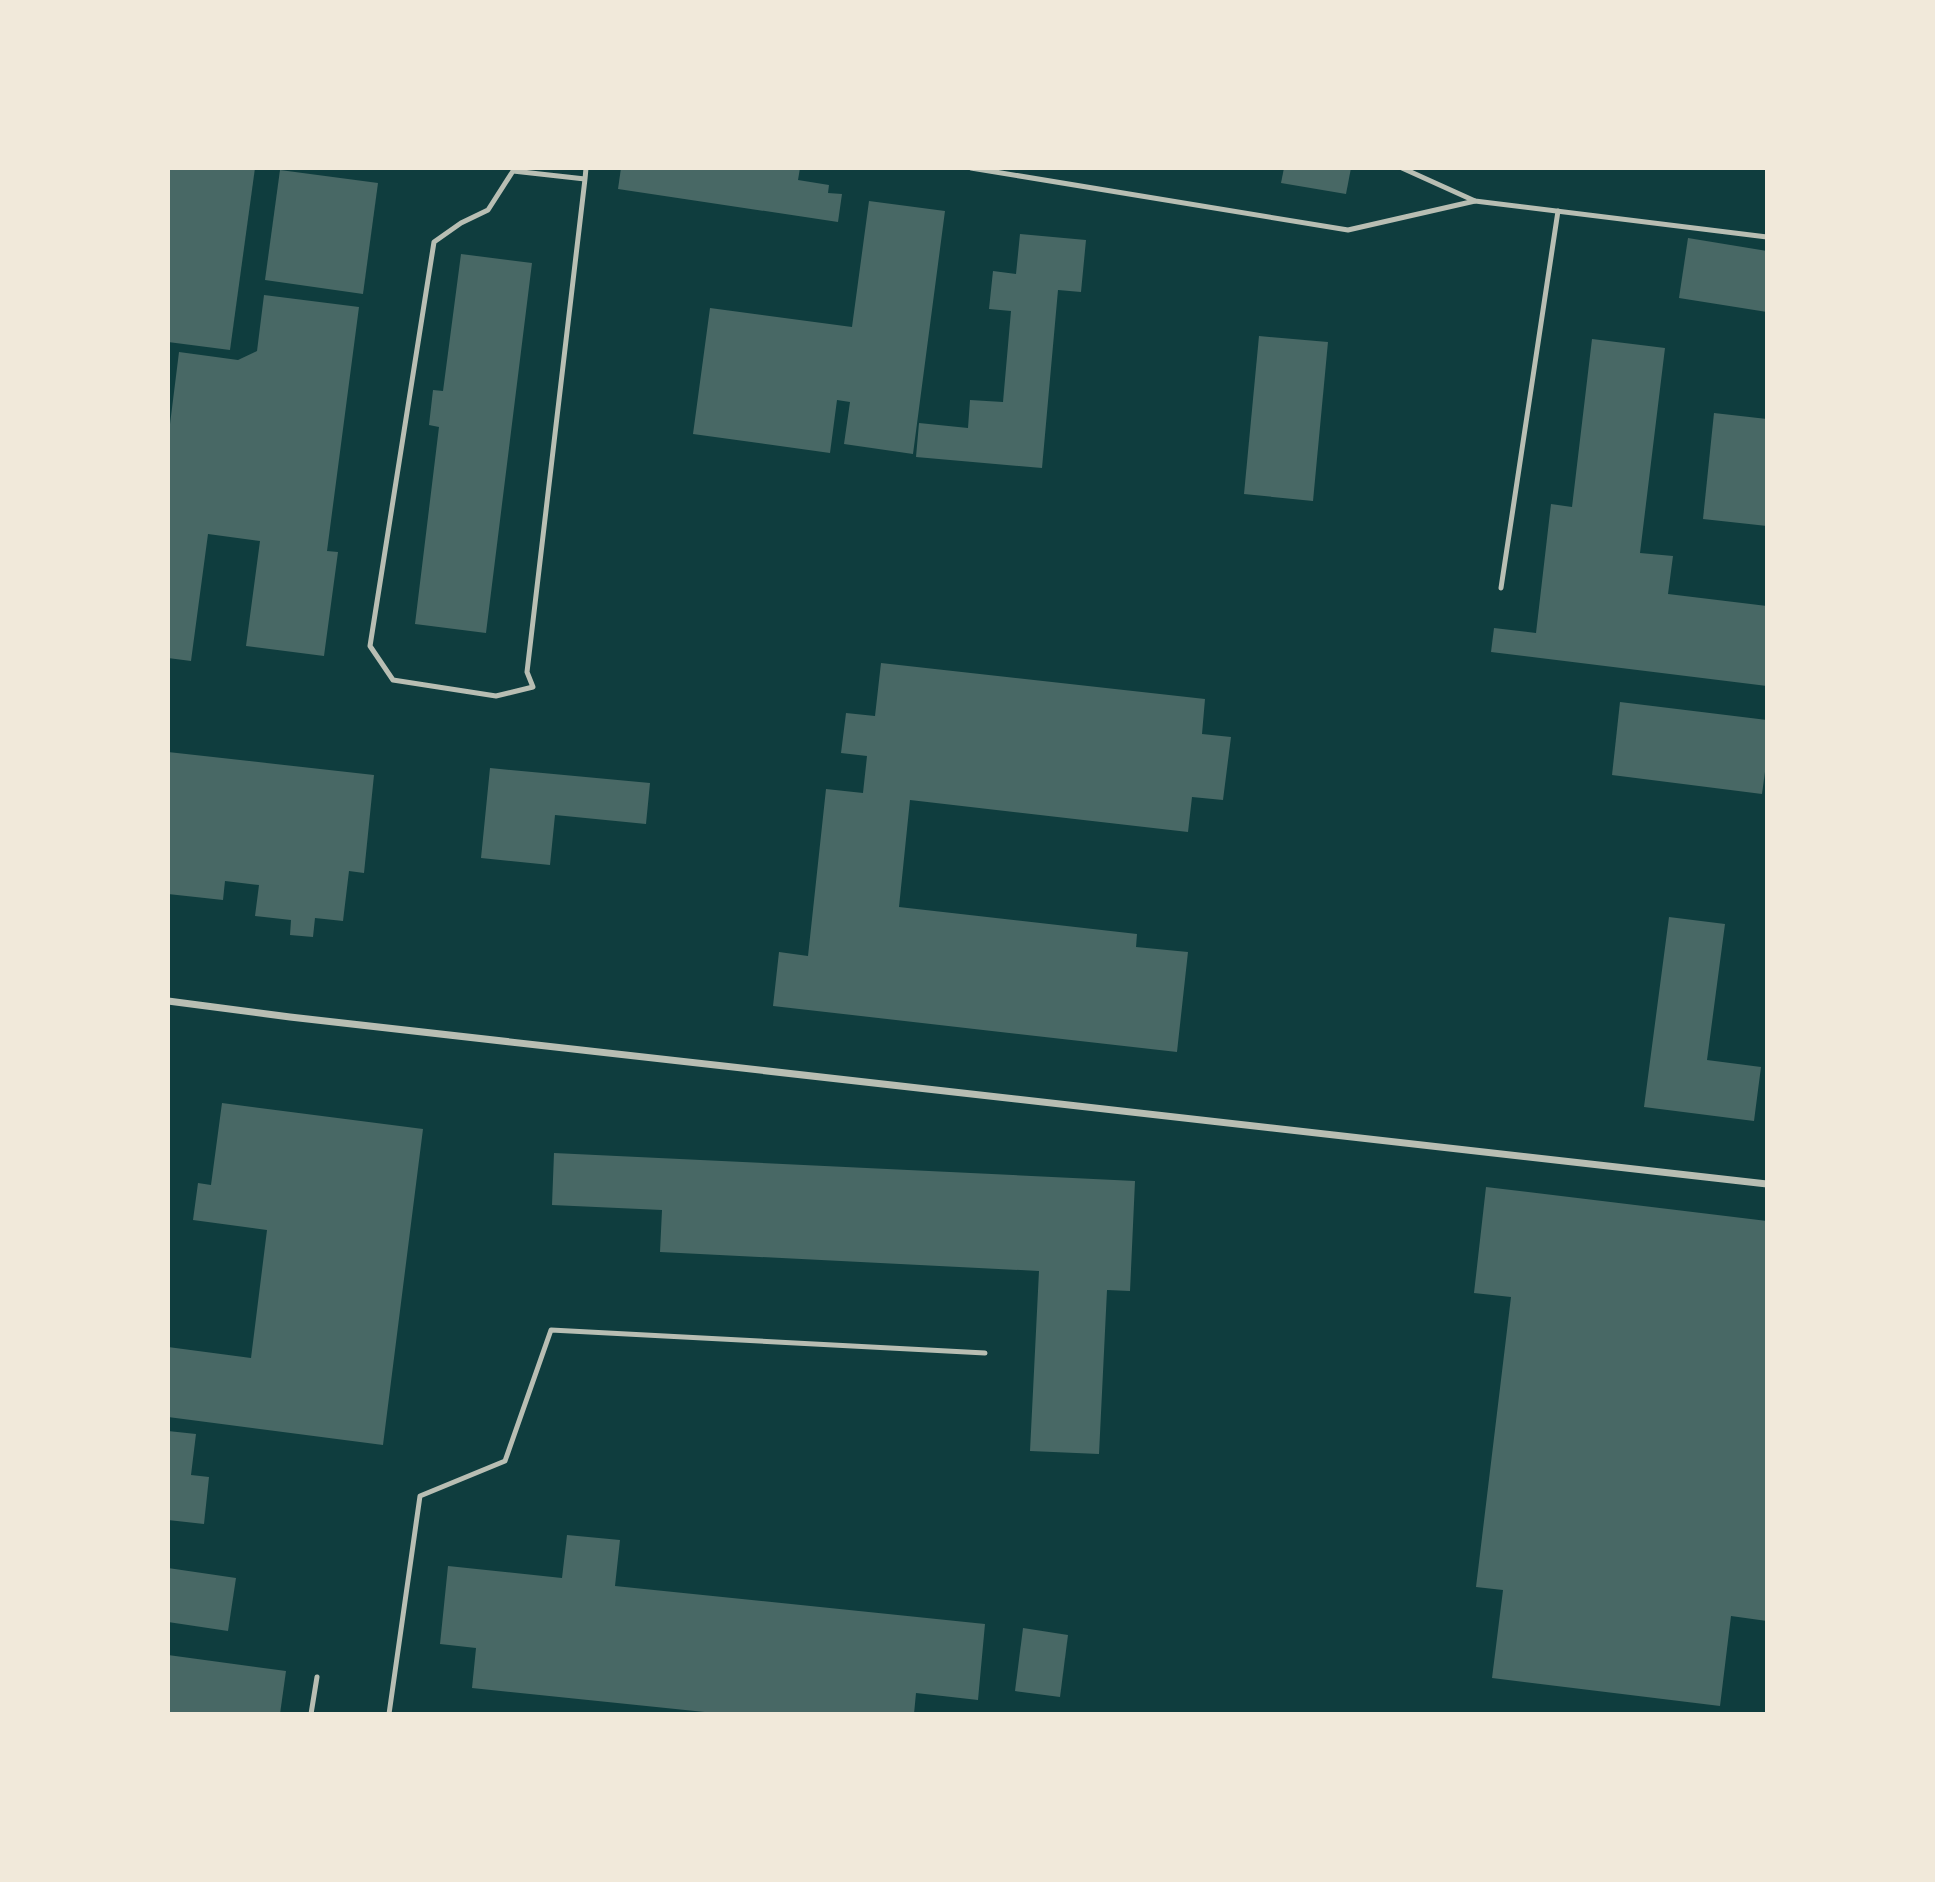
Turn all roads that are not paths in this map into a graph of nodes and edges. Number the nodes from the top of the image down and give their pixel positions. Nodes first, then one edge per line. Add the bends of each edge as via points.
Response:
1 (586, 168) edge
2 (971, 168) edge
3 (1402, 168) edge
4 (585, 179) junction
5 (1475, 201) junction
6 (1558, 211) junction
7 (1767, 237) edge
8 (1501, 588) dead end
9 (168, 1001) edge
10 (1767, 1184) edge
11 (985, 1353) dead end
12 (317, 1677) dead end
13 (311, 1714) edge
14 (389, 1714) edge

1 - 4 lane
2 - 5 lane via 1348,230
3 - 5 lane
4 - 4 lane via 527,672 533,687 496,696 393,680 370,646 434,242 488,210 513,172
5 - 6 lane
6 - 7 lane
6 - 8 lane
9 - 10 street
11 - 14 lane via 551,1330 505,1461 419,1496
12 - 13 lane

